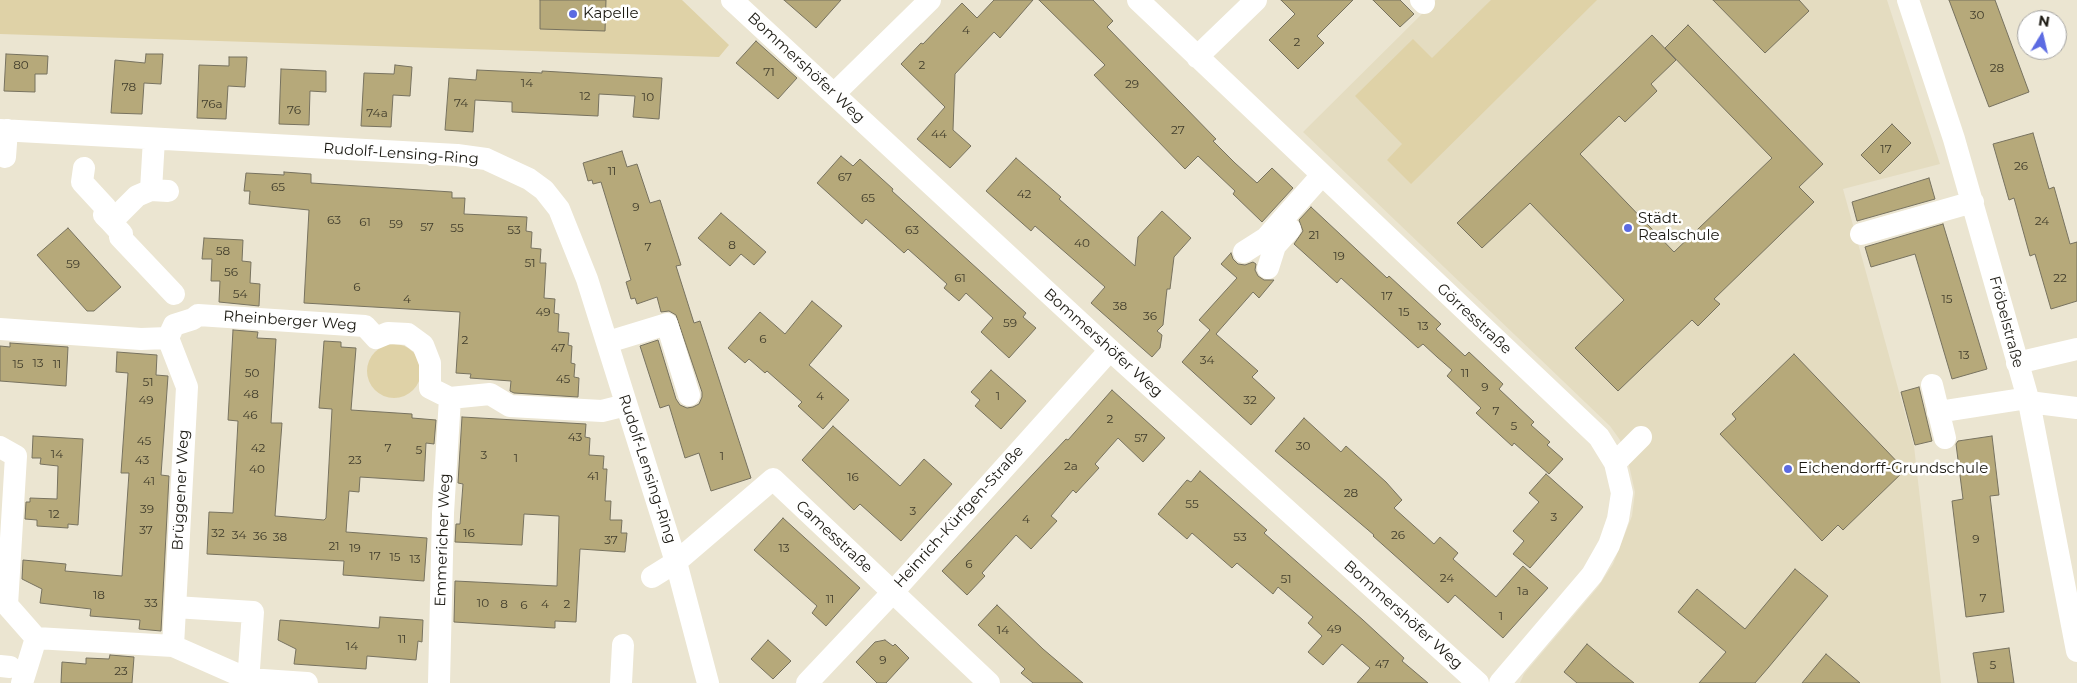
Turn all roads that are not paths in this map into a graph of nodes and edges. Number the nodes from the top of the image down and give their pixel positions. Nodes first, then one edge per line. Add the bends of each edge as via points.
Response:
1 (732, 0) edge
2 (930, 0) edge
3 (1138, 0) edge
4 (1256, 0) edge
5 (1908, 0) edge
6 (1197, 57) junction
7 (834, 94) junction
8 (3, 130) edge
9 (154, 139) junction
10 (5, 157) dead end
11 (84, 168) dead end
12 (1326, 179) junction
13 (1973, 202) junction
14 (110, 222) junction
15 (1861, 234) dead end
16 (1244, 252) dead end
17 (1268, 268) dead end
18 (174, 294) dead end
19 (0, 329) edge
20 (168, 338) junction
21 (608, 342) junction
22 (2077, 348) edge
23 (1110, 350) junction
24 (2017, 363) junction
25 (1932, 386) dead end
26 (689, 395) dead end
27 (450, 398) junction
28 (2028, 400) junction
29 (626, 406) junction
30 (2077, 408) edge
31 (1938, 412) junction
32 (1641, 437) dead end
33 (1945, 438) dead end
34 (0, 447) edge
35 (1615, 463) junction
36 (676, 562) junction
37 (652, 577) dead end
38 (893, 592) junction
39 (175, 607) junction
40 (623, 645) dead end
41 (172, 646) junction
42 (2077, 651) edge
43 (20, 662) edge
44 (248, 681) edge
45 (307, 683) edge
46 (438, 683) edge
47 (621, 683) edge
48 (708, 683) edge
49 (807, 683) edge
50 (988, 683) edge
51 (1478, 683) edge
52 (1500, 683) edge

1 - 7 street, Bommershöfer Weg
2 - 7 street
3 - 6 street, Görresstraße
4 - 6 street
5 - 13 street, Fröbelstraße
6 - 12 street, Görresstraße
7 - 23 street, Bommershöfer Weg
8 - 9 street, Rudolf-Lensing-Ring
8 - 10 street
9 - 14 street via 159,191 137,196
9 - 21 street, Rudolf-Lensing-Ring via 456,155 486,160 529,179 544,190 559,209
11 - 14 street via 82,182 106,208 104,215
12 - 16 street via 1266,238
12 - 17 street via 1275,246
12 - 35 street, Görresstraße via 1599,437
13 - 15 street
13 - 24 street, Fröbelstraße
14 - 18 street
19 - 20 street
20 - 27 street, Rheinberger Weg via 174,325 198,315 365,326 376,338 388,333 408,334 423,345 430,363 430,388
20 - 39 street, Brüggener Weg via 187,388
21 - 26 street via 666,324
21 - 29 street, Rudolf-Lensing-Ring
22 - 24 street
23 - 38 street, Heinrich-Kürfgen-Straße
23 - 51 street, Bommershöfer Weg
24 - 28 street, Fröbelstraße
25 - 31 street
27 - 29 street via 490,394 510,406 602,411
27 - 46 street, Emmericher Weg
28 - 30 street
28 - 31 street
28 - 42 street, Fröbelstraße
29 - 36 street, Rudolf-Lensing-Ring
31 - 33 street
32 - 35 street
34 - 43 street via 16,456 7,605
35 - 52 street, Görresstraße via 1622,493 1609,545 1592,575
36 - 37 street
36 - 38 street, Camesstraße via 773,479
36 - 48 street, Rudolf-Lensing-Ring
38 - 49 street, Heinrich-Kürfgen-Straße
38 - 50 street, Camesstraße
39 - 41 street, Brüggener Weg
39 - 44 street via 253,612
40 - 47 street
41 - 43 street
41 - 44 street
44 - 45 street

